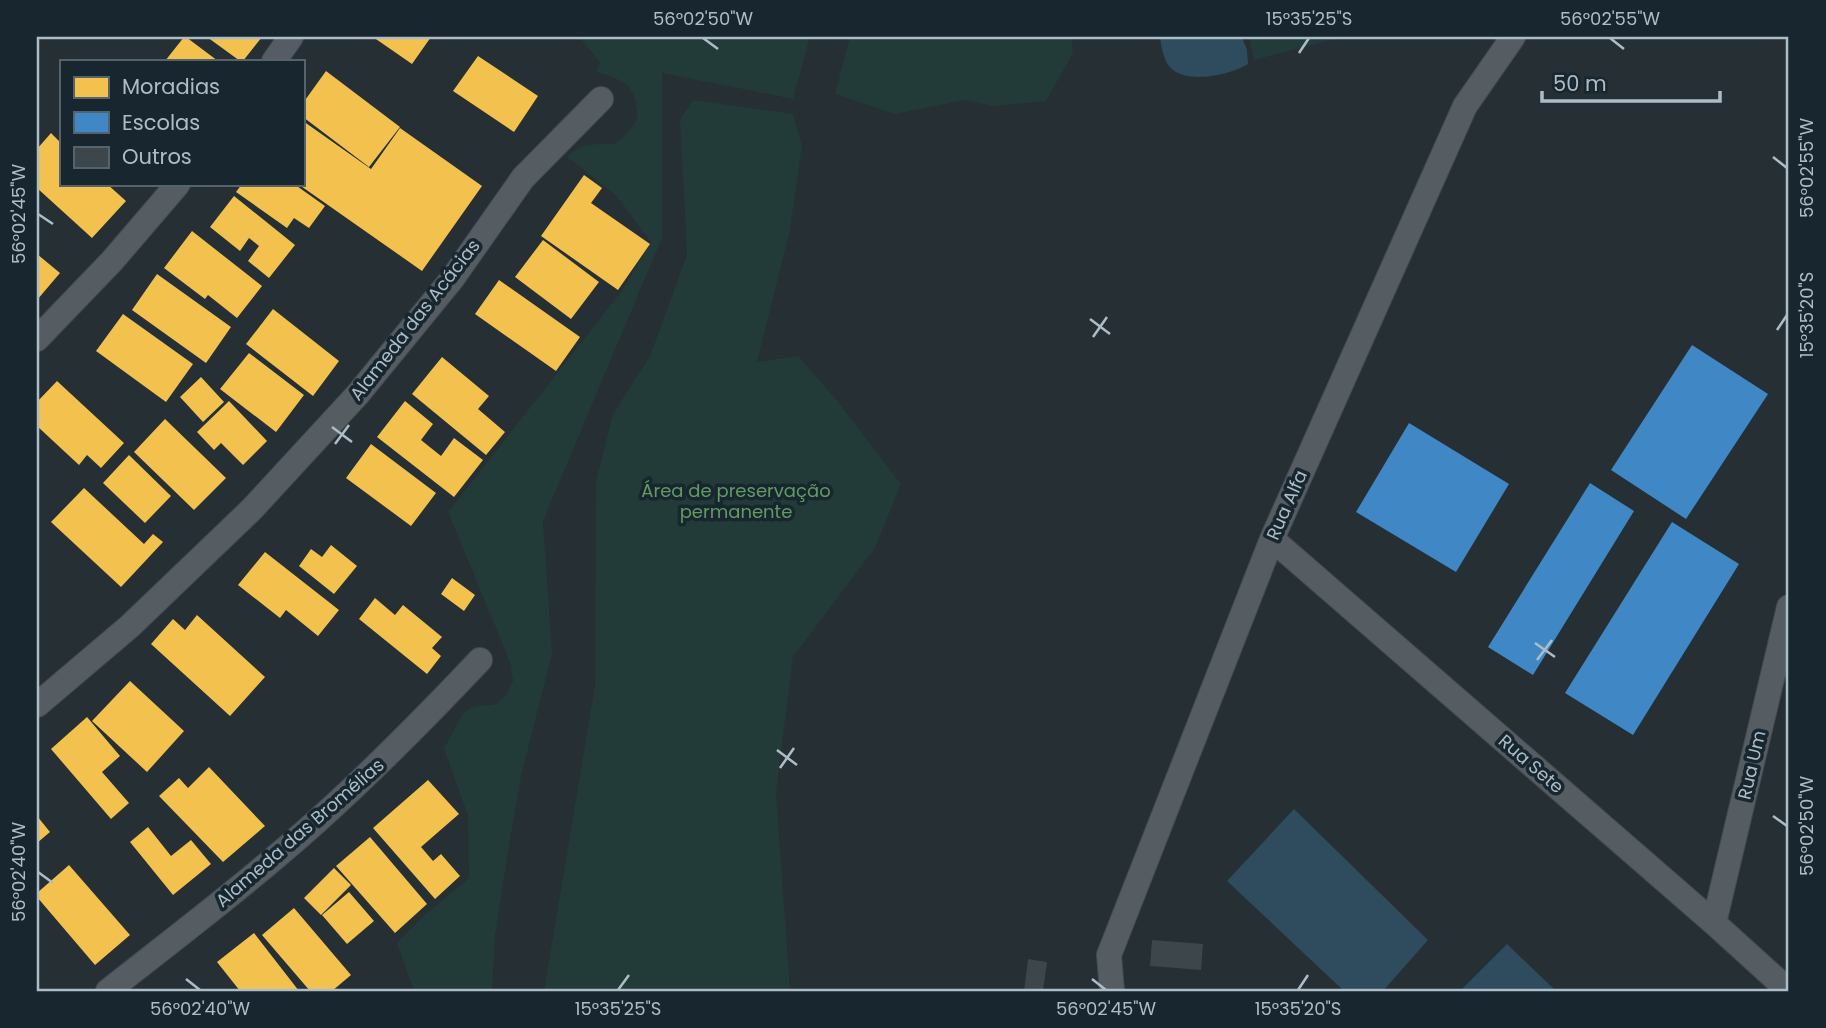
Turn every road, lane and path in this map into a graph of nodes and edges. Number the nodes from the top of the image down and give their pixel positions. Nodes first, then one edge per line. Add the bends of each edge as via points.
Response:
1 (291, 37) edge
2 (1513, 37) edge
3 (275, 60) edge
4 (601, 99) dead end
5 (176, 186) edge
6 (37, 339) edge
7 (1272, 539) junction
8 (1788, 615) edge
9 (480, 660) dead end
10 (37, 705) edge
11 (1714, 923) junction
12 (108, 991) edge
13 (1112, 991) edge
14 (1789, 991) edge

1 - 3 street
2 - 7 street, Rua Alfa via 1465,106
4 - 10 street, Alameda das Acácias via 523,178 452,279 358,394 252,509 130,626
5 - 6 street
7 - 11 street, Rua Sete
7 - 13 street, Rua Alfa via 1109,956
8 - 11 street, Rua Um
9 - 12 street, Alameda das Bromélias via 317,822
11 - 14 street, Rua Sete

